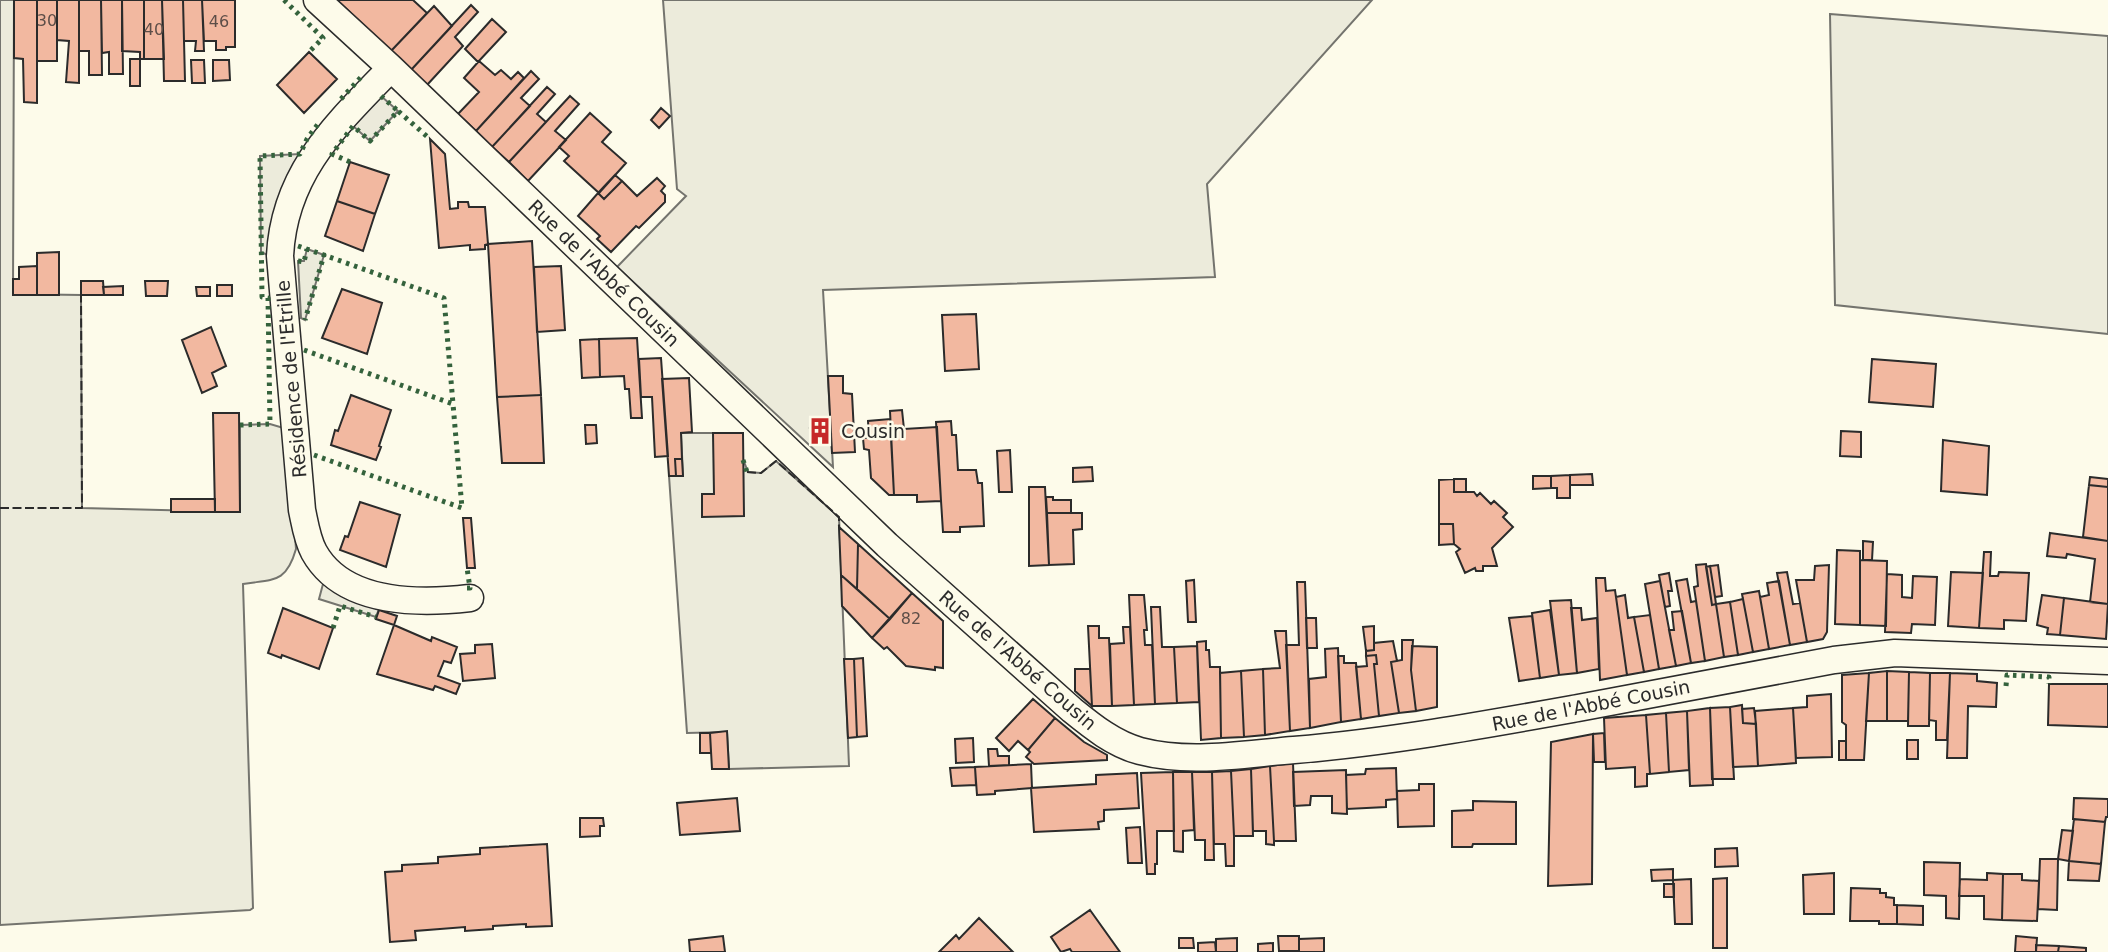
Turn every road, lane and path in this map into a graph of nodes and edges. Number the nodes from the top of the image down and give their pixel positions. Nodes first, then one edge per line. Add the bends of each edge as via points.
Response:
1 (317, 0) edge
2 (391, 68) junction
3 (470, 598) dead end
4 (2108, 661) edge

1 - 2 street, Rue de l'Abbé Cousin
2 - 3 street, Résidence de l'Etrille via 339,120 308,163 292,196 282,235 302,510 314,553 345,583 400,601
2 - 4 street, Rue de l'Abbé Cousin via 887,545 1072,710 1105,735 1138,750 1221,757 1394,739 1879,654

